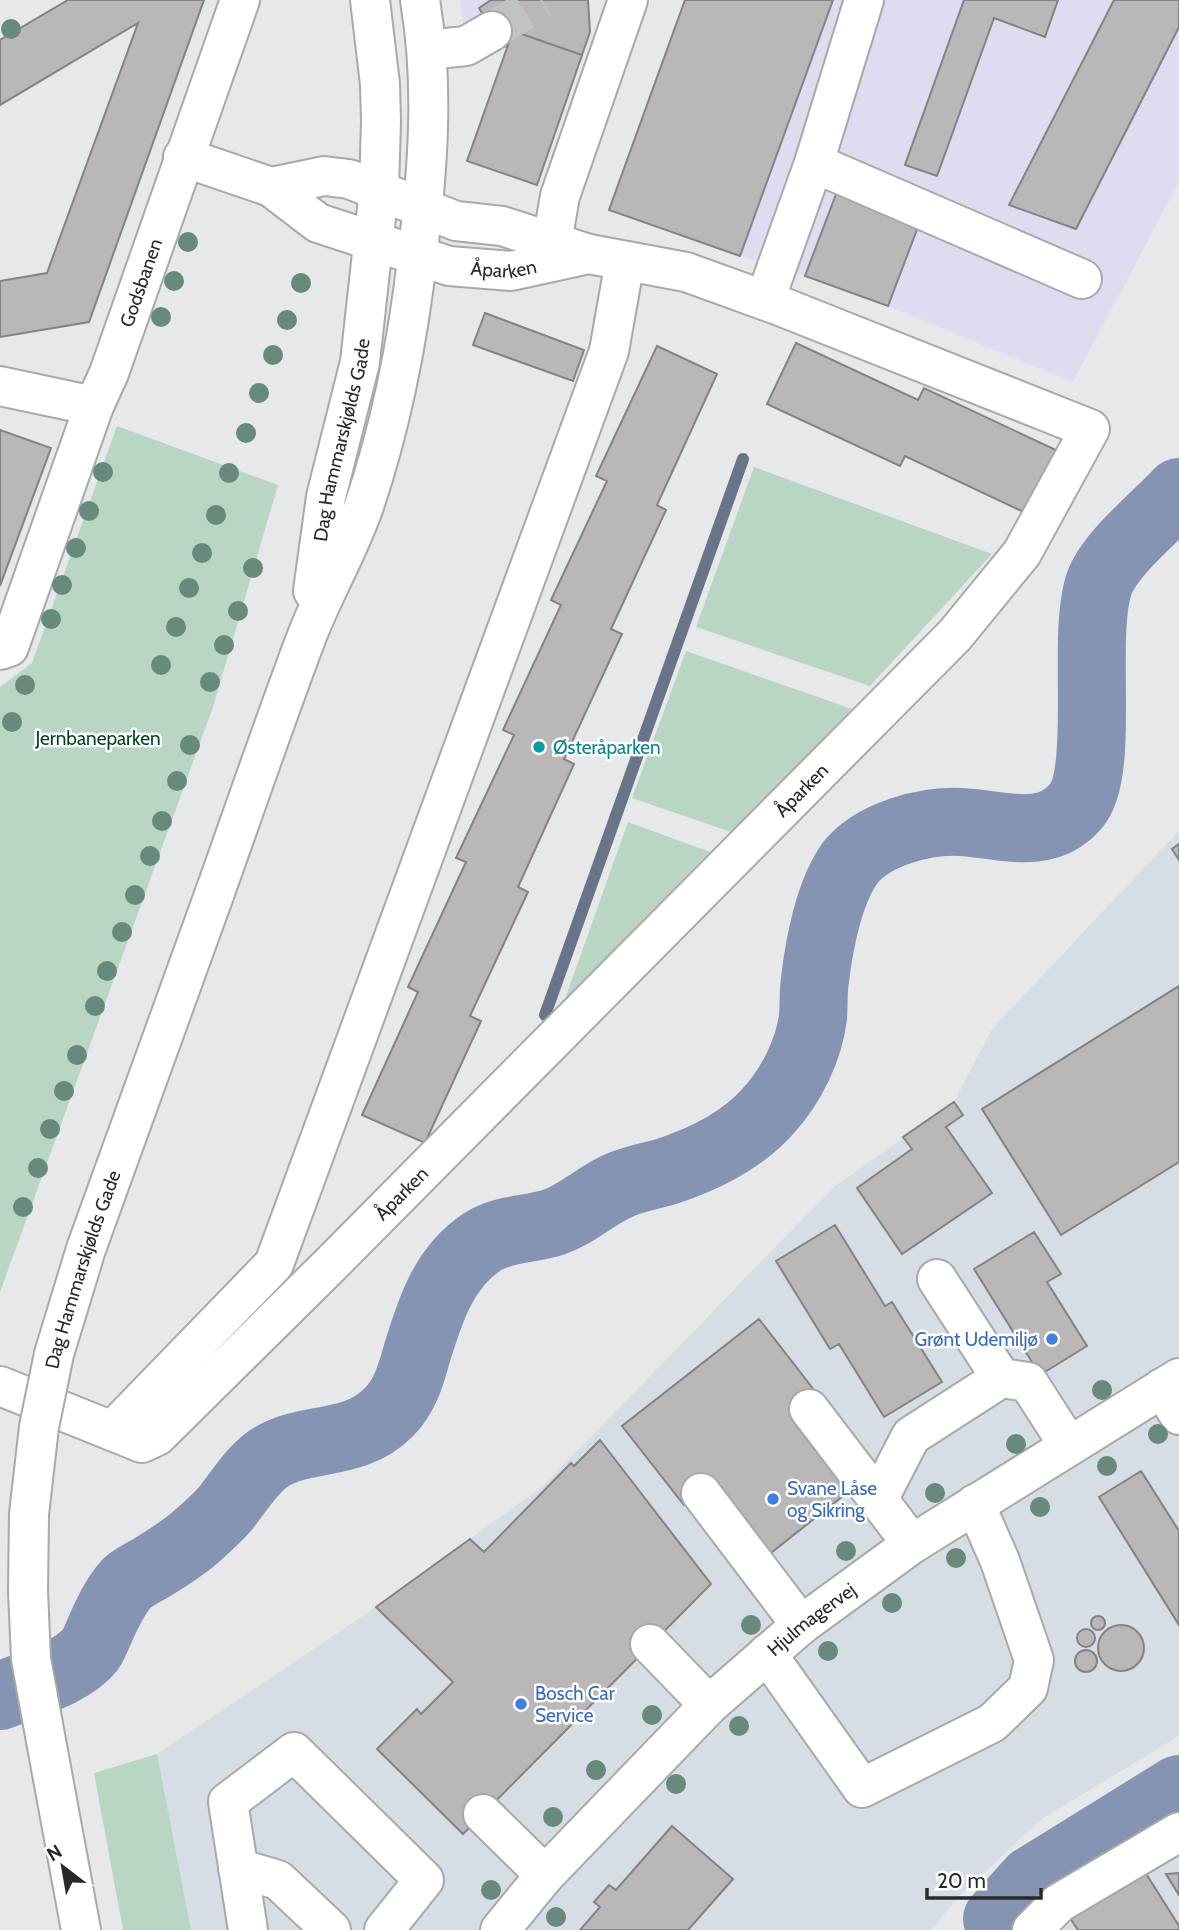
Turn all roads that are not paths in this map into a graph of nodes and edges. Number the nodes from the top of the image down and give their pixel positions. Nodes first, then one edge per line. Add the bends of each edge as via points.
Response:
1 (240, 0) edge
2 (370, 0) edge
3 (420, 0) edge
4 (628, 0) edge
5 (864, 0) edge
6 (492, 31) tunnel mouth
7 (427, 50) junction
8 (183, 157) junction
9 (814, 163) junction
10 (271, 187) junction
11 (379, 190) junction
12 (423, 208) junction
13 (372, 241) junction
14 (552, 242) junction
15 (418, 256) junction
16 (607, 258) junction
17 (1082, 279) dead end
18 (765, 300) junction
19 (0, 386) edge
20 (94, 406) junction
21 (306, 638) junction
22 (0, 650) edge
23 (937, 1279) dead end
24 (1001, 1378) junction
25 (0, 1386) edge
26 (1173, 1394) edge
27 (809, 1409) dead end
28 (113, 1430) junction
29 (1069, 1446) junction
30 (701, 1493) dead end
31 (879, 1498) junction
32 (975, 1504) junction
33 (912, 1544) junction
34 (801, 1625) junction
35 (650, 1644) dead end
36 (766, 1654) junction
37 (709, 1705) junction
38 (483, 1814) dead end
39 (1179, 1832) edge
40 (238, 1868) junction
41 (545, 1875) junction
42 (390, 1928) edge
43 (81, 1930) edge
44 (248, 1930) edge
45 (331, 1930) edge
46 (500, 1930) edge
47 (1032, 1930) edge

1 - 8 street, Godsbanen
2 - 11 street, Dag Hammarskjølds Gade via 380,84
3 - 7 street, Dag Hammarskjølds Gade
4 - 14 street via 560,196
5 - 9 street
6 - 7 street via 467,46
7 - 12 street, Dag Hammarskjølds Gade via 429,118
8 - 10 street
8 - 20 street, Godsbanen
9 - 17 street
9 - 18 street
10 - 11 street via 324,176
10 - 13 street via 318,223
11 - 12 street
11 - 13 street, Dag Hammarskjølds Gade
12 - 14 street, Åparken via 456,221 502,226
12 - 15 street, Dag Hammarskjølds Gade
13 - 15 street
13 - 21 street, Dag Hammarskjølds Gade via 360,362 326,497
14 - 16 street, Åparken
15 - 16 street, Åparken via 449,266 511,271
15 - 21 street, Dag Hammarskjølds Gade via 395,397 364,508
16 - 18 street, Åparken via 686,272
16 - 28 street via 609,351 274,1264
18 - 28 street, Åparken via 1090,429 1022,553 956,635 157,1436 142,1443
19 - 20 street
20 - 22 street, Godsbanen via 9,647
21 - 43 street, Dag Hammarskjølds Gade, bridge via 86,1249 54,1354 39,1427 29,1514 31,1659
23 - 24 street
24 - 29 street via 1028,1382
24 - 31 street via 911,1436
25 - 28 street, Åparken
26 - 29 street, Hjulmagervej
27 - 31 street
29 - 32 street, Hjulmagervej
30 - 34 street
31 - 33 street
32 - 33 street, Hjulmagervej
32 - 36 street via 1034,1660 1028,1688 992,1723 862,1788
33 - 34 street, Hjulmagervej
34 - 36 street, Hjulmagervej
35 - 37 street
36 - 37 street, Hjulmagervej
37 - 41 street, Hjulmagervej
38 - 41 street
39 - 47 street via 1059,1903
40 - 42 street via 228,1802 294,1752 424,1880
40 - 44 street
40 - 45 street via 278,1880
41 - 46 street, Hjulmagervej

